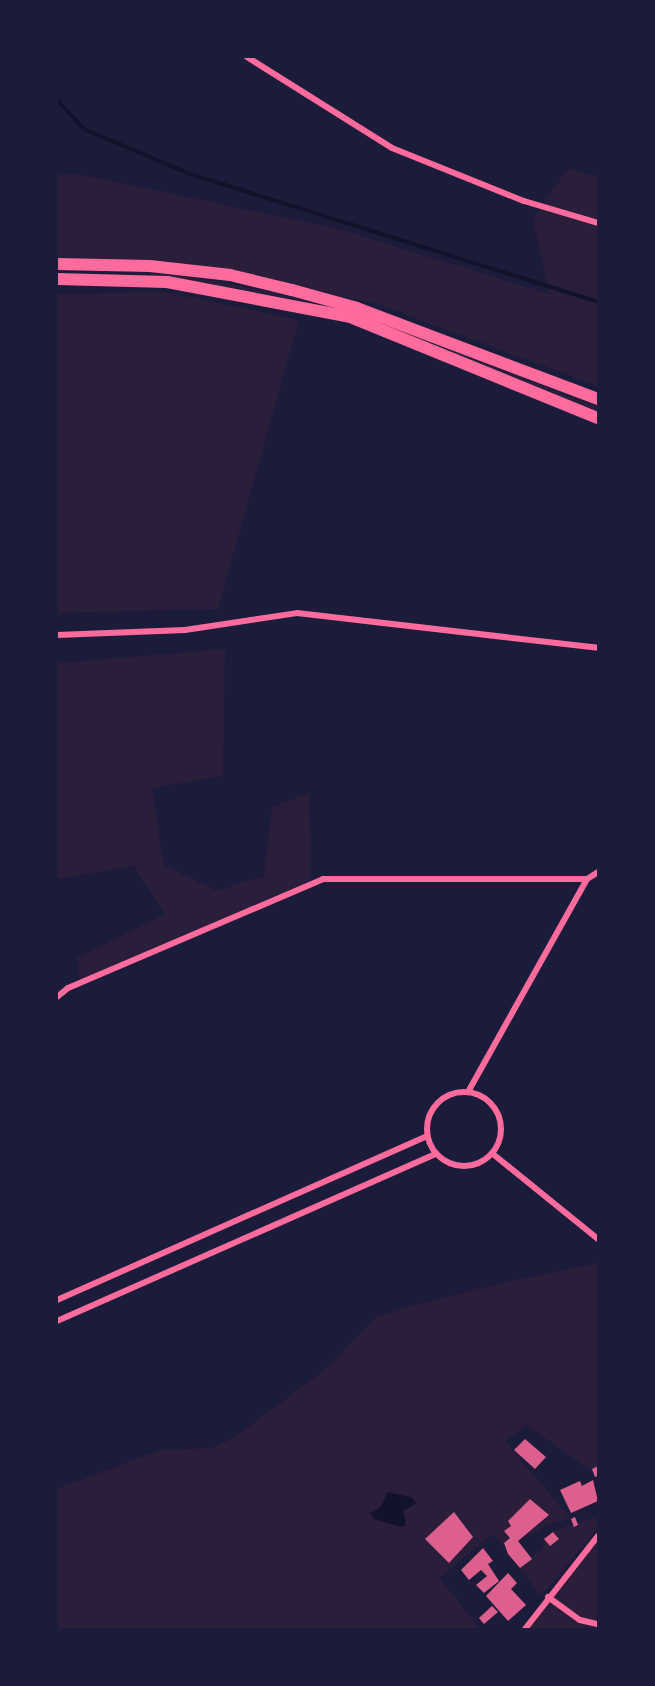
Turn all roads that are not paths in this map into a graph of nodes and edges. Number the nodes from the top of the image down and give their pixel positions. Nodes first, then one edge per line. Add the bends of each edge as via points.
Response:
1 (247, 57) edge
2 (598, 223) edge
3 (57, 264) edge
4 (57, 279) edge
5 (598, 399) edge
6 (598, 418) edge
7 (57, 635) edge
8 (598, 648) edge
9 (598, 872) edge
10 (587, 879) junction
11 (57, 997) edge
12 (468, 1092) junction
13 (427, 1136) junction
14 (435, 1154) junction
15 (492, 1154) junction
16 (598, 1239) edge
17 (57, 1300) edge
18 (57, 1321) edge
19 (598, 1536) edge
20 (548, 1598) junction
21 (598, 1624) edge
22 (525, 1629) edge

1 - 2 street via 392,148 524,201
3 - 5 main road via 150,266 230,275 292,290 357,308
4 - 6 main road via 167,282 350,317
7 - 8 street via 185,630 297,613
9 - 10 street
10 - 11 street via 323,879 68,988
10 - 12 street
12 - 13 street via 445,1097 435,1105 428,1117
12 - 15 street via 489,1101 501,1121 499,1144
13 - 14 street
13 - 17 street
14 - 15 street via 445,1162 470,1167
14 - 18 street
15 - 16 street
19 - 20 street
20 - 21 street via 580,1620
20 - 22 street

